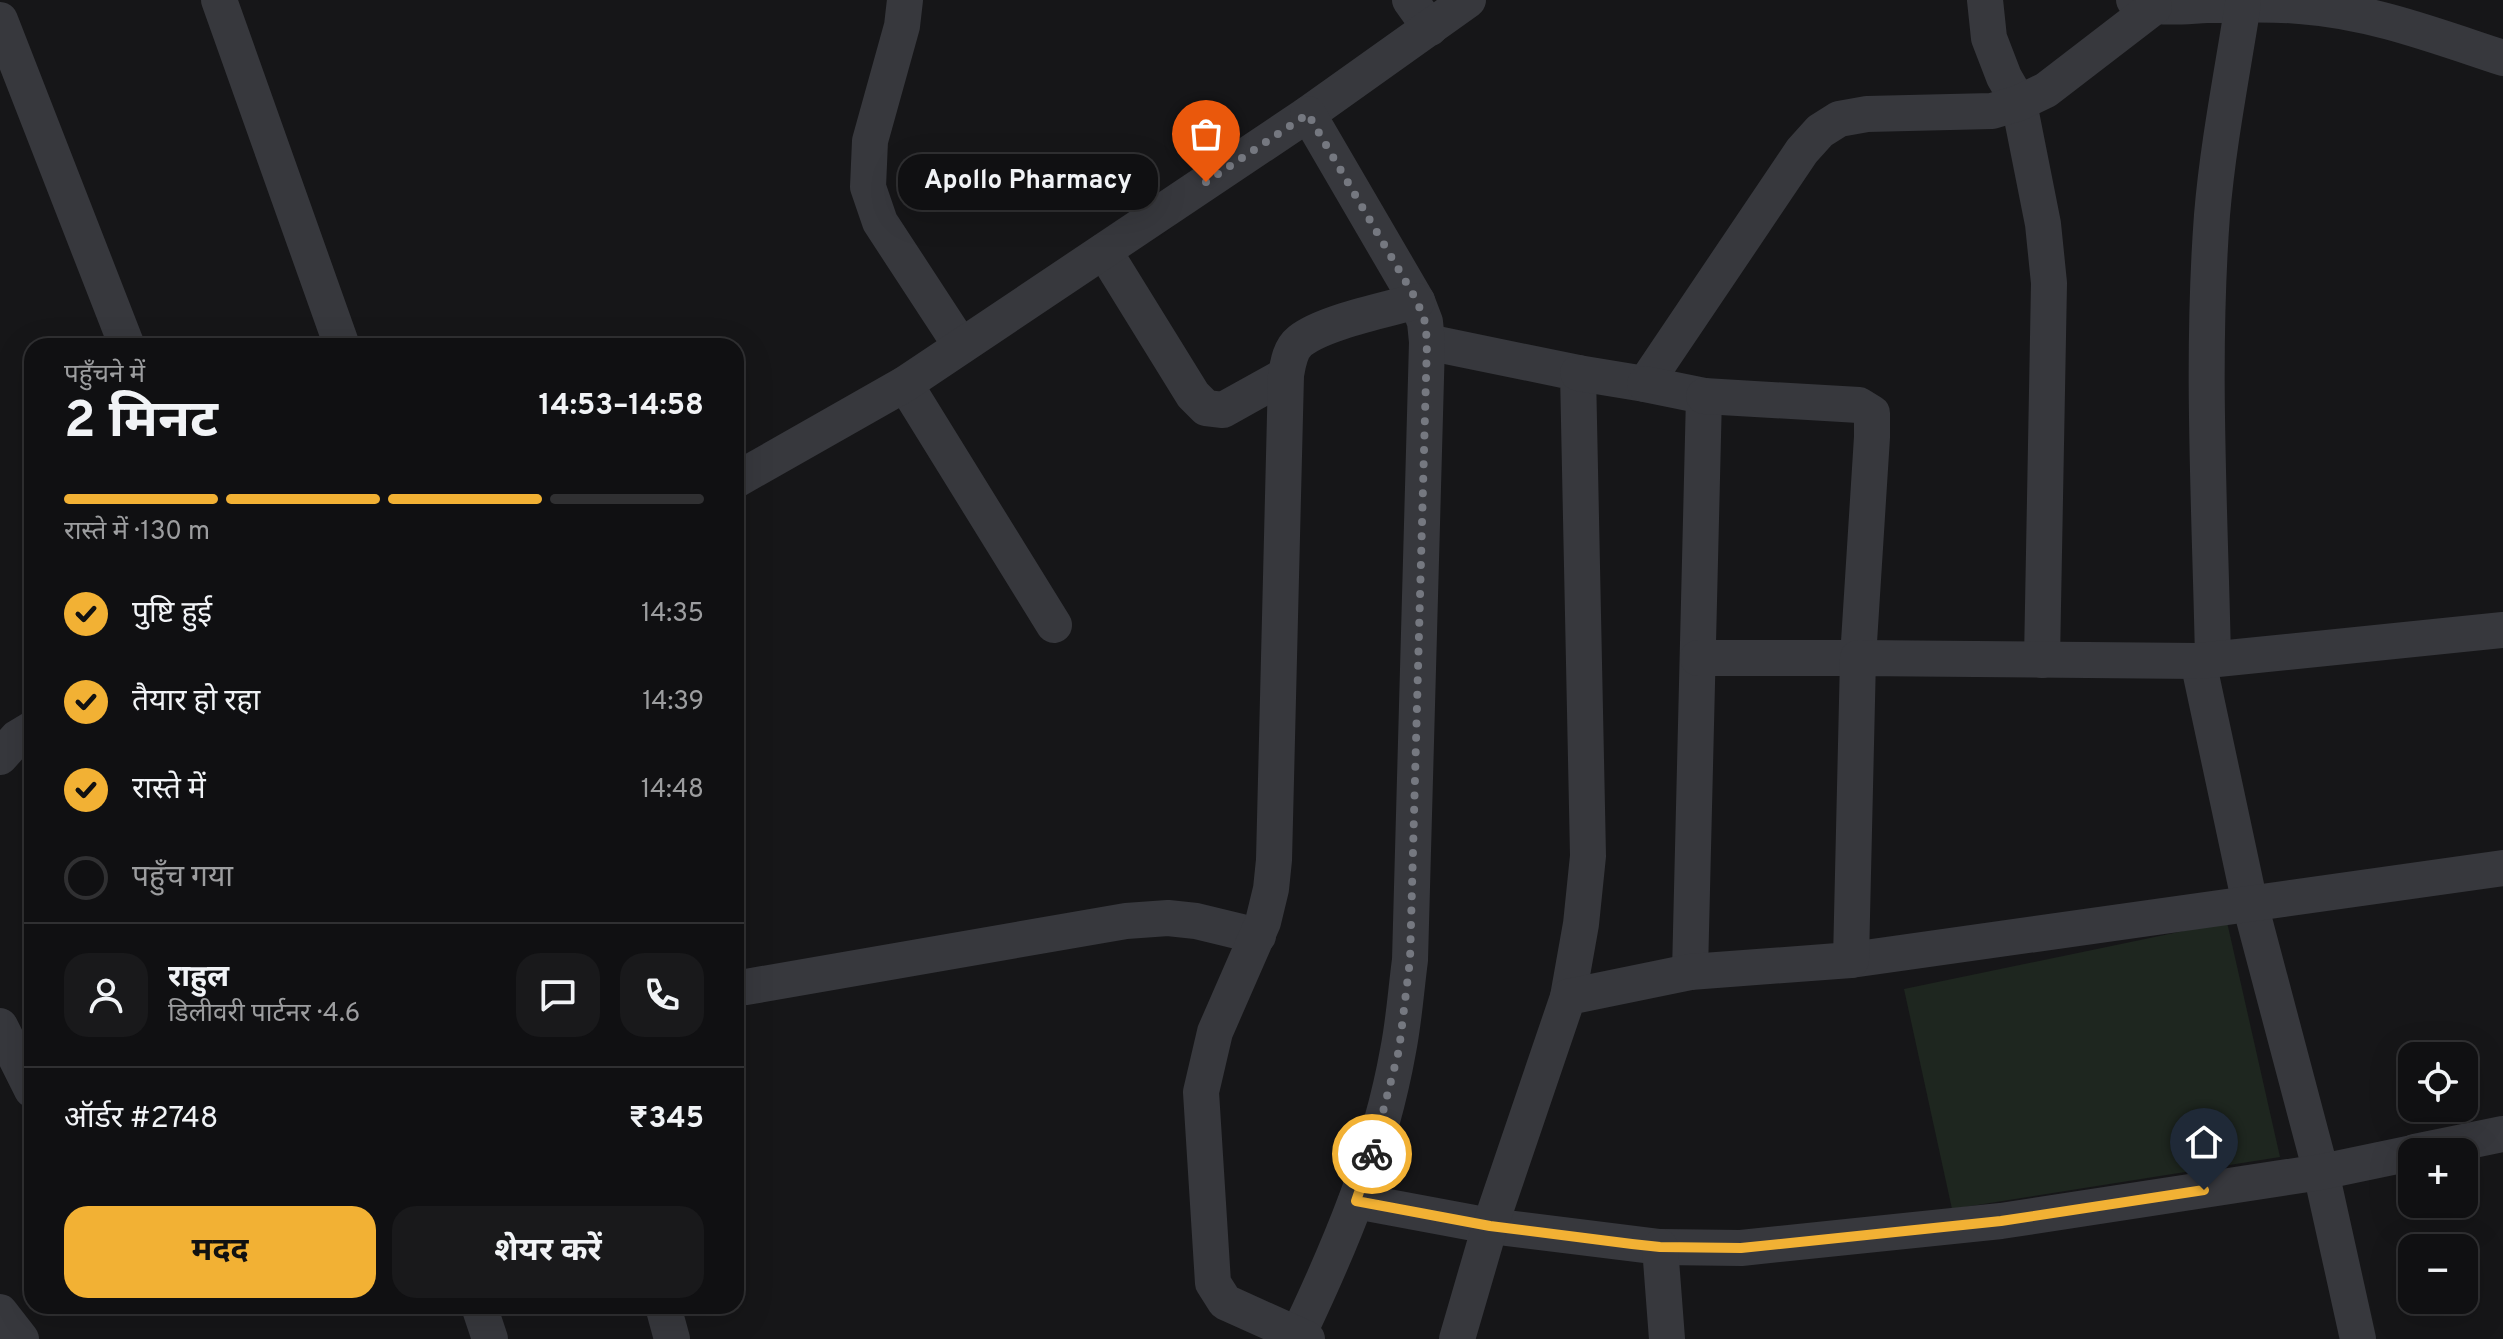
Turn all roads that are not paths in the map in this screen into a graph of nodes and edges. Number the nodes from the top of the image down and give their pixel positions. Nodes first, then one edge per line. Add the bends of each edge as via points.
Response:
1 (219, 0) edge
2 (905, 0) edge
3 (1468, 0) edge
4 (1985, 0) edge
5 (2144, 3) edge
6 (2243, 4) junction
7 (1420, 14) edge
8 (0, 20) edge
9 (2503, 58) edge
10 (2019, 103) junction
11 (1308, 114) junction
12 (1104, 251) junction
13 (1417, 301) junction
14 (124, 338) edge
15 (339, 338) edge
16 (1427, 342) junction
17 (961, 346) junction
18 (1578, 373) junction
19 (1286, 375) junction
20 (905, 384) junction
21 (1645, 384) junction
22 (1704, 396) junction
23 (744, 475) edge
24 (1054, 625) dead end
25 (2503, 630) edge
26 (1698, 658) junction
27 (1858, 658) junction
28 (2042, 660) junction
29 (2206, 660) junction
30 (2503, 868) edge
31 (2250, 904) junction
32 (1258, 936) junction
33 (1851, 960) junction
34 (1690, 972) junction
35 (746, 987) dead end
36 (1568, 997) junction
37 (0, 1026) edge
38 (24, 1074) edge
39 (2503, 1134) edge
40 (2478, 1139) edge
41 (2398, 1155) edge
42 (2321, 1172) junction
43 (1356, 1201) junction
44 (1490, 1226) junction
45 (1660, 1247) junction
46 (0, 1312) edge
47 (482, 1314) edge
48 (665, 1314) edge
49 (1300, 1338) edge
50 (21, 1339) edge
51 (490, 1339) edge
52 (672, 1339) edge
53 (1457, 1339) edge
54 (1667, 1339) edge
55 (2358, 1339) edge

1 - 15 street
2 - 17 street via 870,141 868,187 880,222
3 - 7 street
4 - 10 street via 1995,58
5 - 6 street
5 - 10 street via 2046,90
6 - 9 street via 2342,10
6 - 29 street via 2219,157 2208,282
7 - 11 street
8 - 14 street
10 - 21 street via 1992,111 1867,114 1839,119 1820,131
10 - 28 street via 2049,283
11 - 12 street
11 - 13 street
12 - 17 street
12 - 19 street via 1206,408 1223,410
13 - 16 street
13 - 19 street via 1322,329 1298,342
16 - 18 street
16 - 43 street via 1410,960 1399,1050
17 - 20 street
18 - 21 street
18 - 36 street via 1588,856
19 - 32 street via 1274,860
20 - 23 street
20 - 24 street
21 - 22 street
22 - 26 street
22 - 27 street via 1859,405 1872,413
25 - 29 street
26 - 27 street
26 - 34 street
27 - 28 street
27 - 33 street
28 - 29 street
29 - 31 street
30 - 31 street
31 - 33 street
31 - 42 street
32 - 35 street via 1196,921 1126,921
32 - 49 street via 1215,1032 1201,1092 1210,1258 1213,1283 1225,1302
33 - 34 street
34 - 36 street
36 - 44 street
37 - 38 street
39 - 40 street
41 - 42 street
42 - 45 street via 2001,1221 1741,1248
42 - 55 street
43 - 44 street
43 - 49 street
44 - 45 street
44 - 53 street
45 - 54 street
46 - 50 street
47 - 51 street
48 - 52 street

